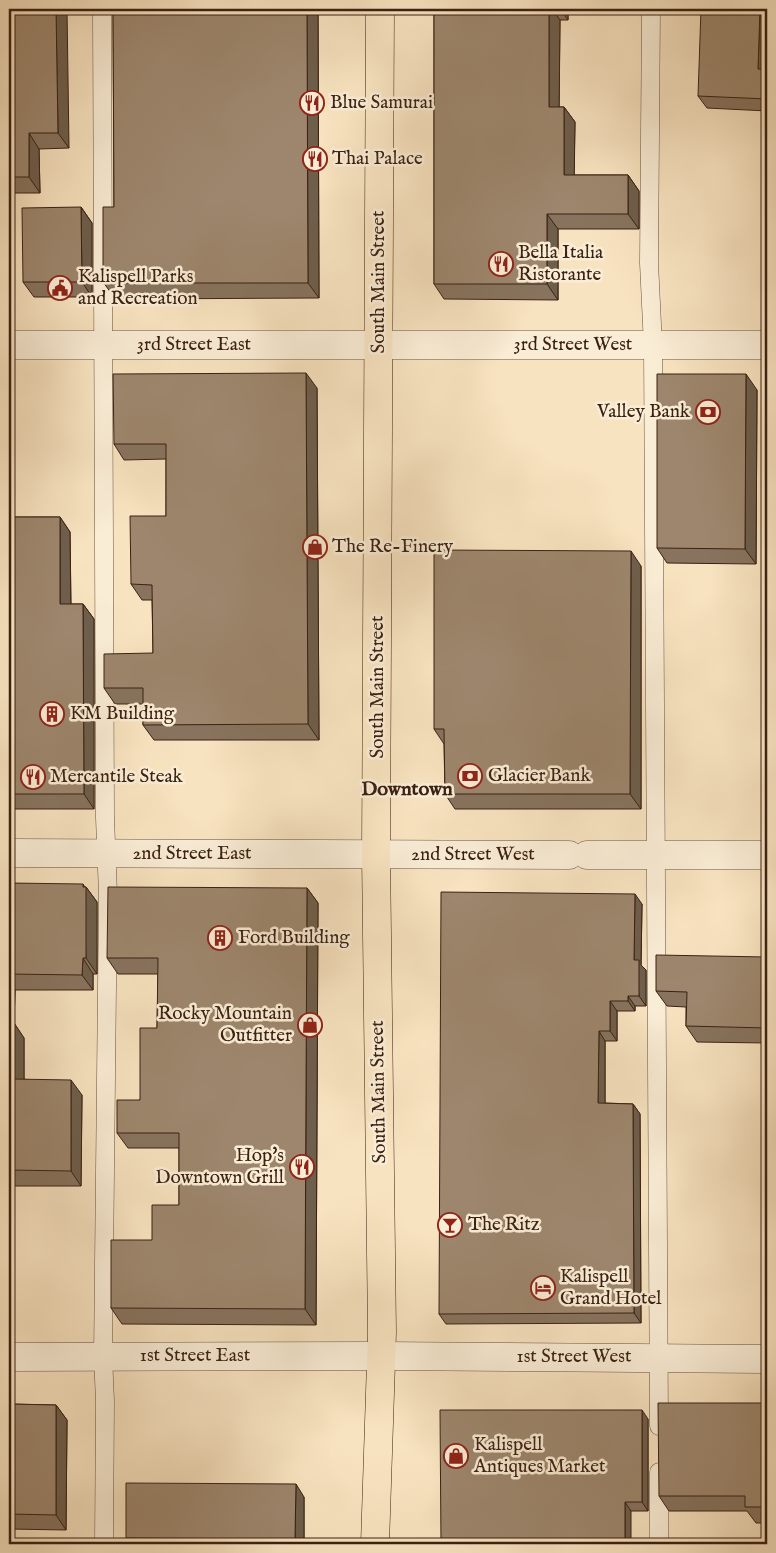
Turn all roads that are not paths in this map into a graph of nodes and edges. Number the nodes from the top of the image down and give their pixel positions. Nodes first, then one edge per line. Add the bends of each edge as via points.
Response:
1 (102, 9) edge
2 (380, 9) edge
3 (651, 9) edge
4 (9, 345) edge
5 (102, 345) junction
6 (767, 345) edge
7 (379, 346) junction
8 (653, 346) junction
9 (9, 853) edge
10 (106, 854) junction
11 (376, 855) junction
12 (656, 855) junction
13 (767, 855) edge
14 (381, 1356) junction
15 (9, 1357) edge
16 (103, 1357) junction
17 (659, 1357) junction
18 (767, 1359) edge
19 (659, 1438) edge
20 (659, 1458) edge
21 (104, 1544) edge
22 (375, 1544) edge
23 (659, 1544) edge

1 - 5 lane
2 - 7 main road, South Main Street
3 - 8 lane via 649,263
4 - 5 street, 3rd Street East
5 - 7 street, 3rd Street East
5 - 10 lane
6 - 8 street, 3rd Street West
7 - 8 street, 3rd Street West
7 - 11 main road, South Main Street
8 - 12 lane
9 - 10 street, 2nd Street East
10 - 11 street, 2nd Street East
10 - 16 lane
11 - 12 street, 2nd Street West
11 - 14 main road, South Main Street
12 - 13 street, 2nd Street West
12 - 17 lane
14 - 16 street, 1st Street East
14 - 17 street, 1st Street West
14 - 22 main road, South Main Street
15 - 16 street, 1st Street East
16 - 21 lane
17 - 18 street, 1st Street West
17 - 19 lane
20 - 23 lane

